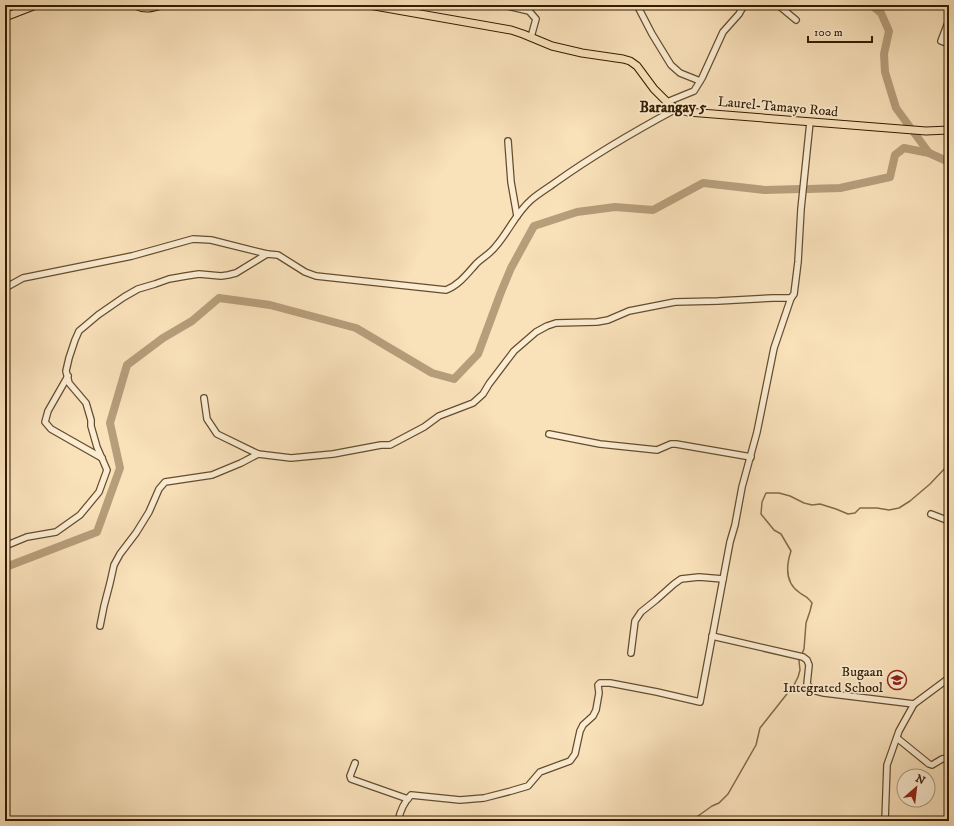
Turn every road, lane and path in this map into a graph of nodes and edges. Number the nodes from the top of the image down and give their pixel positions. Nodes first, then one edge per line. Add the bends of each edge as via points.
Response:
1 (36, 5) edge
2 (135, 5) edge
3 (162, 5) edge
4 (369, 5) edge
5 (503, 5) edge
6 (637, 5) edge
7 (744, 5) edge
8 (778, 5) edge
9 (5, 17) edge
10 (796, 20) dead end
11 (949, 20) edge
12 (532, 37) junction
13 (949, 44) edge
14 (700, 81) junction
15 (668, 102) junction
16 (676, 109) junction
17 (810, 122) junction
18 (949, 130) edge
19 (508, 141) dead end
20 (517, 216) junction
21 (267, 254) junction
22 (5, 288) edge
23 (790, 298) junction
24 (68, 376) junction
25 (204, 398) dead end
26 (549, 434) dead end
27 (258, 454) junction
28 (751, 457) junction
29 (103, 459) junction
30 (931, 514) dead end
31 (949, 521) edge
32 (5, 546) edge
33 (723, 579) junction
34 (100, 626) dead end
35 (712, 636) junction
36 (631, 653) dead end
37 (949, 678) edge
38 (914, 704) junction
39 (896, 738) junction
40 (949, 758) edge
41 (355, 763) dead end
42 (408, 799) junction
43 (398, 821) edge
44 (885, 821) edge

1 - 9 main road
2 - 3 main road via 152,9
4 - 12 main road via 511,30
5 - 12 street via 529,11 536,19
6 - 14 street via 671,65 680,73
7 - 14 street via 723,32
8 - 10 street
11 - 13 street via 941,41
12 - 15 main road via 552,46 630,61
14 - 15 street via 694,91
15 - 16 main road
16 - 17 main road, Laurel-Tamayo Road
16 - 20 street via 569,173 532,199
17 - 18 main road, Laurel-Tamayo Road via 926,131
17 - 23 street via 798,262 794,294
19 - 20 street
20 - 21 street via 496,246 460,281 446,290 316,276 278,255
21 - 22 street via 211,240 193,239 132,256 23,278
21 - 24 street via 236,273 221,276 199,274 169,279 138,289 124,297 79,331 68,358
23 - 27 street via 675,302 630,311 597,322 556,323 536,332 514,351 483,394 473,403 438,416 424,427 390,445 291,458
23 - 28 street via 774,348
24 - 29 street via 69,383 86,403 95,441
24 - 29 street via 48,411 45,422 51,429
25 - 27 street via 207,419 218,434
26 - 28 street via 600,444 657,450 676,444
27 - 34 street via 212,475 165,482 149,512 114,565
28 - 33 street via 742,487
29 - 32 street via 107,470 99,492 80,515 56,532 27,537
30 - 31 street
33 - 35 street
33 - 36 street via 699,577 682,579 674,584 640,612 635,621
35 - 38 street via 803,656 808,660 807,684 812,690
35 - 42 street via 700,702 600,683 596,710 580,731 575,754 570,761 540,772 528,786 511,792 460,800 411,795
37 - 38 street
38 - 39 street
39 - 40 street via 929,764
39 - 44 street via 887,765
41 - 42 street via 351,779
42 - 43 street

